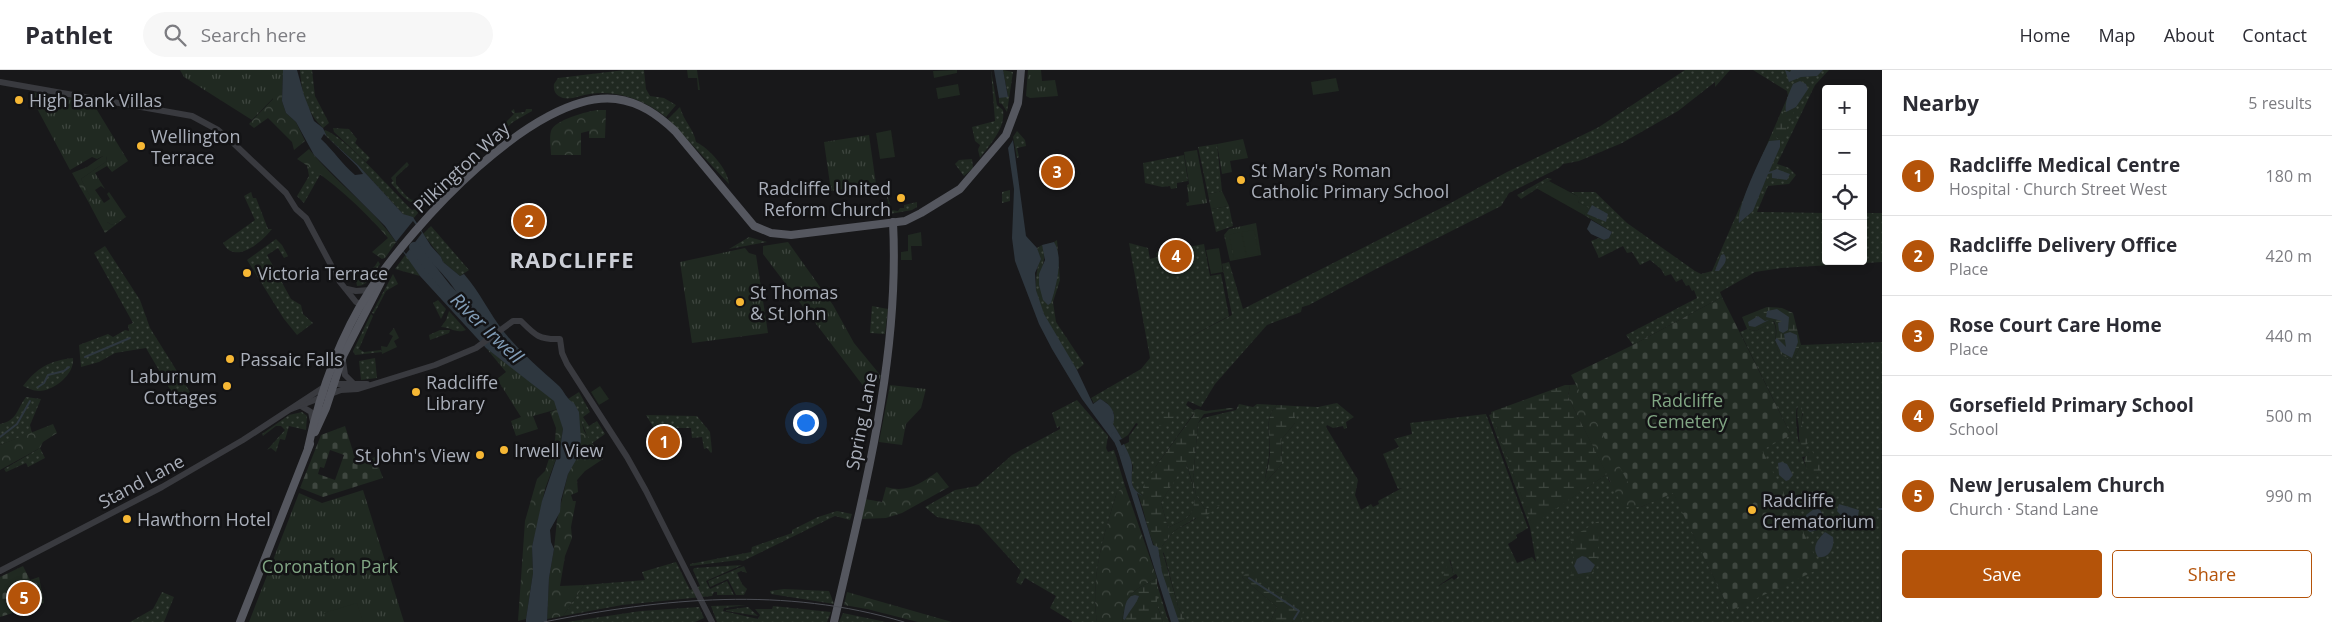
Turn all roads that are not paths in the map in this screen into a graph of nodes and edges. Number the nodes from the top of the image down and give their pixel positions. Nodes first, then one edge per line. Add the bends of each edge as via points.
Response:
1 (1021, 70) edge
2 (0, 82) edge
3 (893, 222) junction
4 (388, 267) junction
5 (347, 289) junction
6 (370, 290) junction
7 (364, 304) junction
8 (344, 356) junction
9 (353, 383) junction
10 (334, 384) junction
11 (367, 384) junction
12 (324, 387) junction
13 (331, 393) junction
14 (321, 396) junction
15 (301, 406) junction
16 (290, 409) junction
17 (313, 425) junction
18 (308, 448) junction
19 (0, 571) edge
20 (240, 622) edge
21 (712, 622) edge
22 (834, 622) edge

1 - 3 main road via 1018,103 1006,135 960,188 922,213 905,221
2 - 5 street via 192,116 218,130 271,178 306,218 340,282
3 - 4 main road, Pilkington Way via 791,234 771,233 754,226 662,119 641,106 614,98 556,111 522,130 424,221
3 - 22 main road, Spring Lane via 894,303 885,378
4 - 6 main road, Pilkington Way
4 - 7 main road, Pilkington Way
5 - 6 street via 356,292
5 - 7 street via 356,302
6 - 7 main road, Pilkington Way
7 - 8 main road, Pilkington Way
7 - 12 main road, Pilkington Way via 332,361
8 - 9 street via 343,372
8 - 10 main road, Pilkington Way
9 - 10 street, Stand Lane
9 - 11 street, Stand Lane
10 - 12 street, Stand Lane
10 - 13 main road, Pilkington Way
11 - 13 street, Stand Lane via 358,389
11 - 21 street, Stand Lane via 427,368 481,345 513,321 521,321 541,338 560,339 567,364 627,457
12 - 14 main road, Pilkington Way
12 - 16 street, Stand Lane
13 - 14 street, Stand Lane
13 - 18 main road, Pilkington Way
14 - 15 street, Stand Lane
14 - 17 main road, Pilkington Way
15 - 16 street, Stand Lane
15 - 17 street via 311,412
16 - 19 street, Stand Lane via 162,487
17 - 18 main road, Pilkington Way
18 - 20 main road

